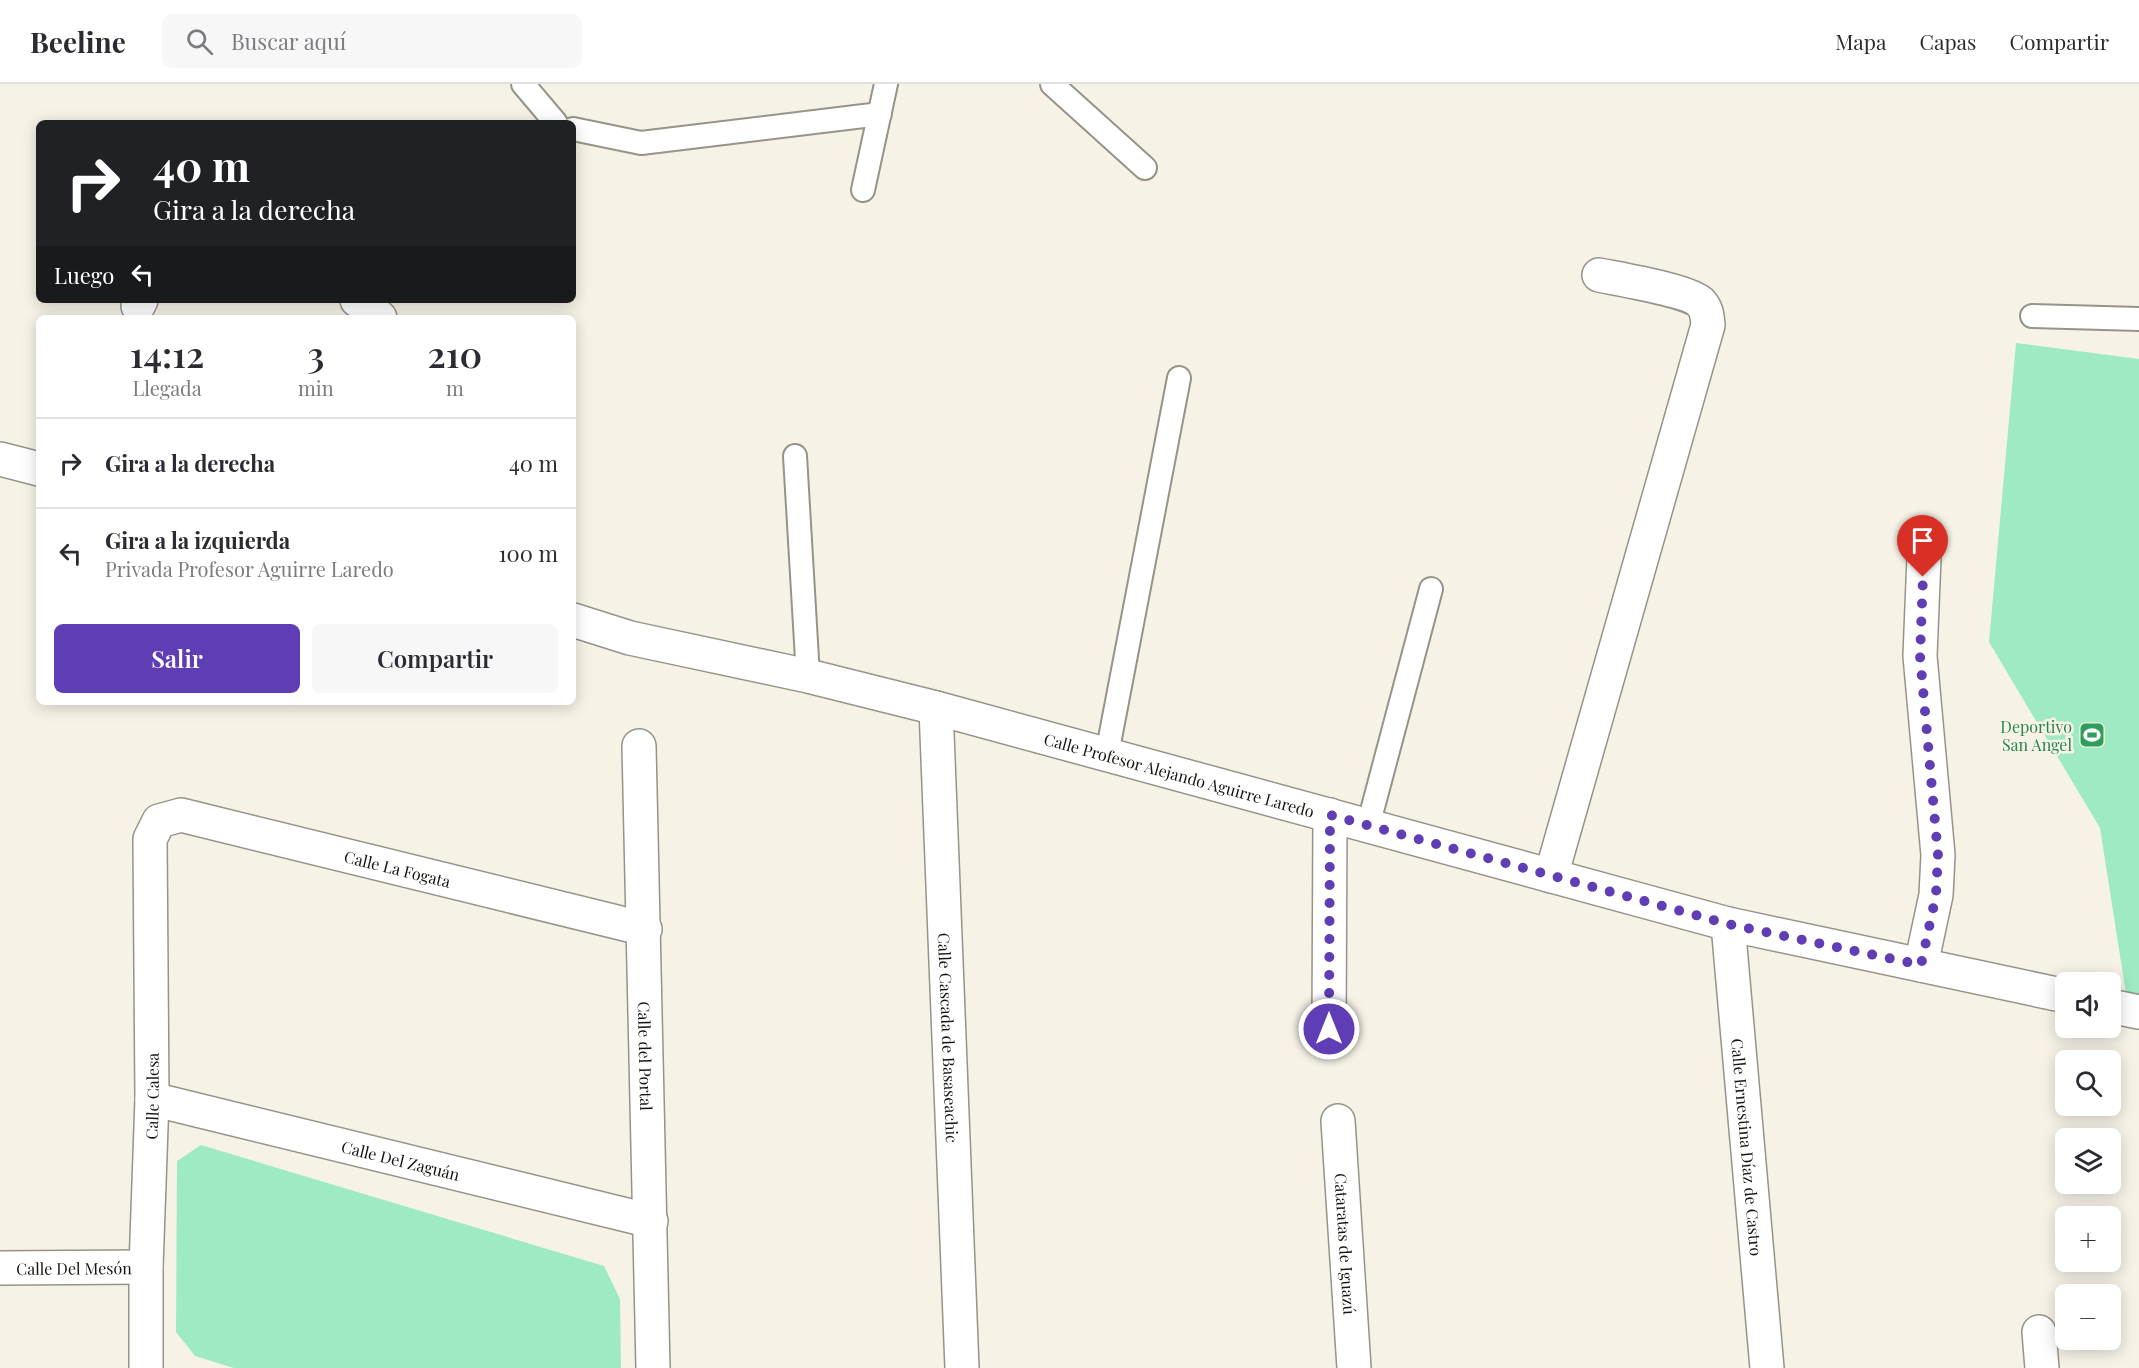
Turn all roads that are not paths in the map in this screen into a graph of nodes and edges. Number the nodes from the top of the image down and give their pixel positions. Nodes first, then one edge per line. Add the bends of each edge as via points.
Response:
1 (523, 84) edge
2 (886, 84) edge
3 (1052, 84) edge
4 (880, 114) junction
5 (553, 120) edge
6 (576, 130) edge
7 (1145, 168) dead end
8 (863, 190) dead end
9 (1599, 275) dead end
10 (365, 303) edge
11 (377, 315) edge
12 (2032, 316) dead end
13 (2139, 319) edge
14 (1179, 378) dead end
15 (795, 456) dead end
16 (0, 459) edge
17 (36, 468) edge
18 (1924, 557) dead end
19 (1431, 589) dead end
20 (576, 621) edge
21 (808, 676) junction
22 (936, 708) junction
23 (639, 746) dead end
24 (1107, 754) junction
25 (1330, 815) junction
26 (1368, 825) junction
27 (154, 827) joint
28 (1551, 876) junction
29 (1728, 924) junction
30 (645, 929) junction
31 (1921, 965) junction
32 (2055, 994) edge
33 (2121, 1008) edge
34 (2139, 1012) edge
35 (1329, 1029) dead end
36 (152, 1099) junction
37 (1338, 1121) dead end
38 (651, 1221) junction
39 (146, 1267) junction
40 (0, 1268) edge
41 (2039, 1332) dead end
42 (146, 1368) edge
43 (653, 1368) edge
44 (962, 1368) edge
45 (1354, 1368) edge
46 (1767, 1368) edge
47 (2042, 1368) edge

1 - 5 lane
2 - 4 lane
3 - 7 lane
4 - 6 lane via 640,143
4 - 8 lane
9 - 28 street via 1700,301 1707,312 1708,325
10 - 11 street
12 - 13 lane
14 - 24 lane
15 - 21 lane
16 - 17 street
18 - 31 street via 1920,656 1938,855 1936,895
19 - 26 lane
20 - 21 street, Calle Profesor Alejando Aguirre Laredo via 630,638
21 - 22 street, Calle Profesor Alejando Aguirre Laredo
22 - 24 street, Calle Profesor Alejando Aguirre Laredo
22 - 44 street, Calle Cascada de Basaseachic
23 - 30 street, Calle del Portal
24 - 25 street, Calle Profesor Alejando Aguirre Laredo
25 - 26 street, Calle Profesor Alejando Aguirre Laredo
25 - 35 street
26 - 28 street, Calle Profesor Alejando Aguirre Laredo
27 - 30 street, Calle La Fogata via 168,817 181,816
27 - 36 street, Calle Calesa via 150,839
28 - 29 street, Calle Profesor Alejando Aguirre Laredo
29 - 31 street, Calle Profesor Alejando Aguirre Laredo
29 - 46 street, Calle Ernestina Díaz de Castro
30 - 38 street, Calle del Portal
31 - 32 street, Calle Profesor Alejando Aguirre Laredo
33 - 34 street
36 - 38 street, Calle Del Zaguán
36 - 39 street, Calle Calesa
37 - 45 street, Cataratas de Iguazú
38 - 43 street, Calle del Portal
39 - 40 street, Calle Del Mesón
39 - 42 street, Calle Calesa
41 - 47 street

